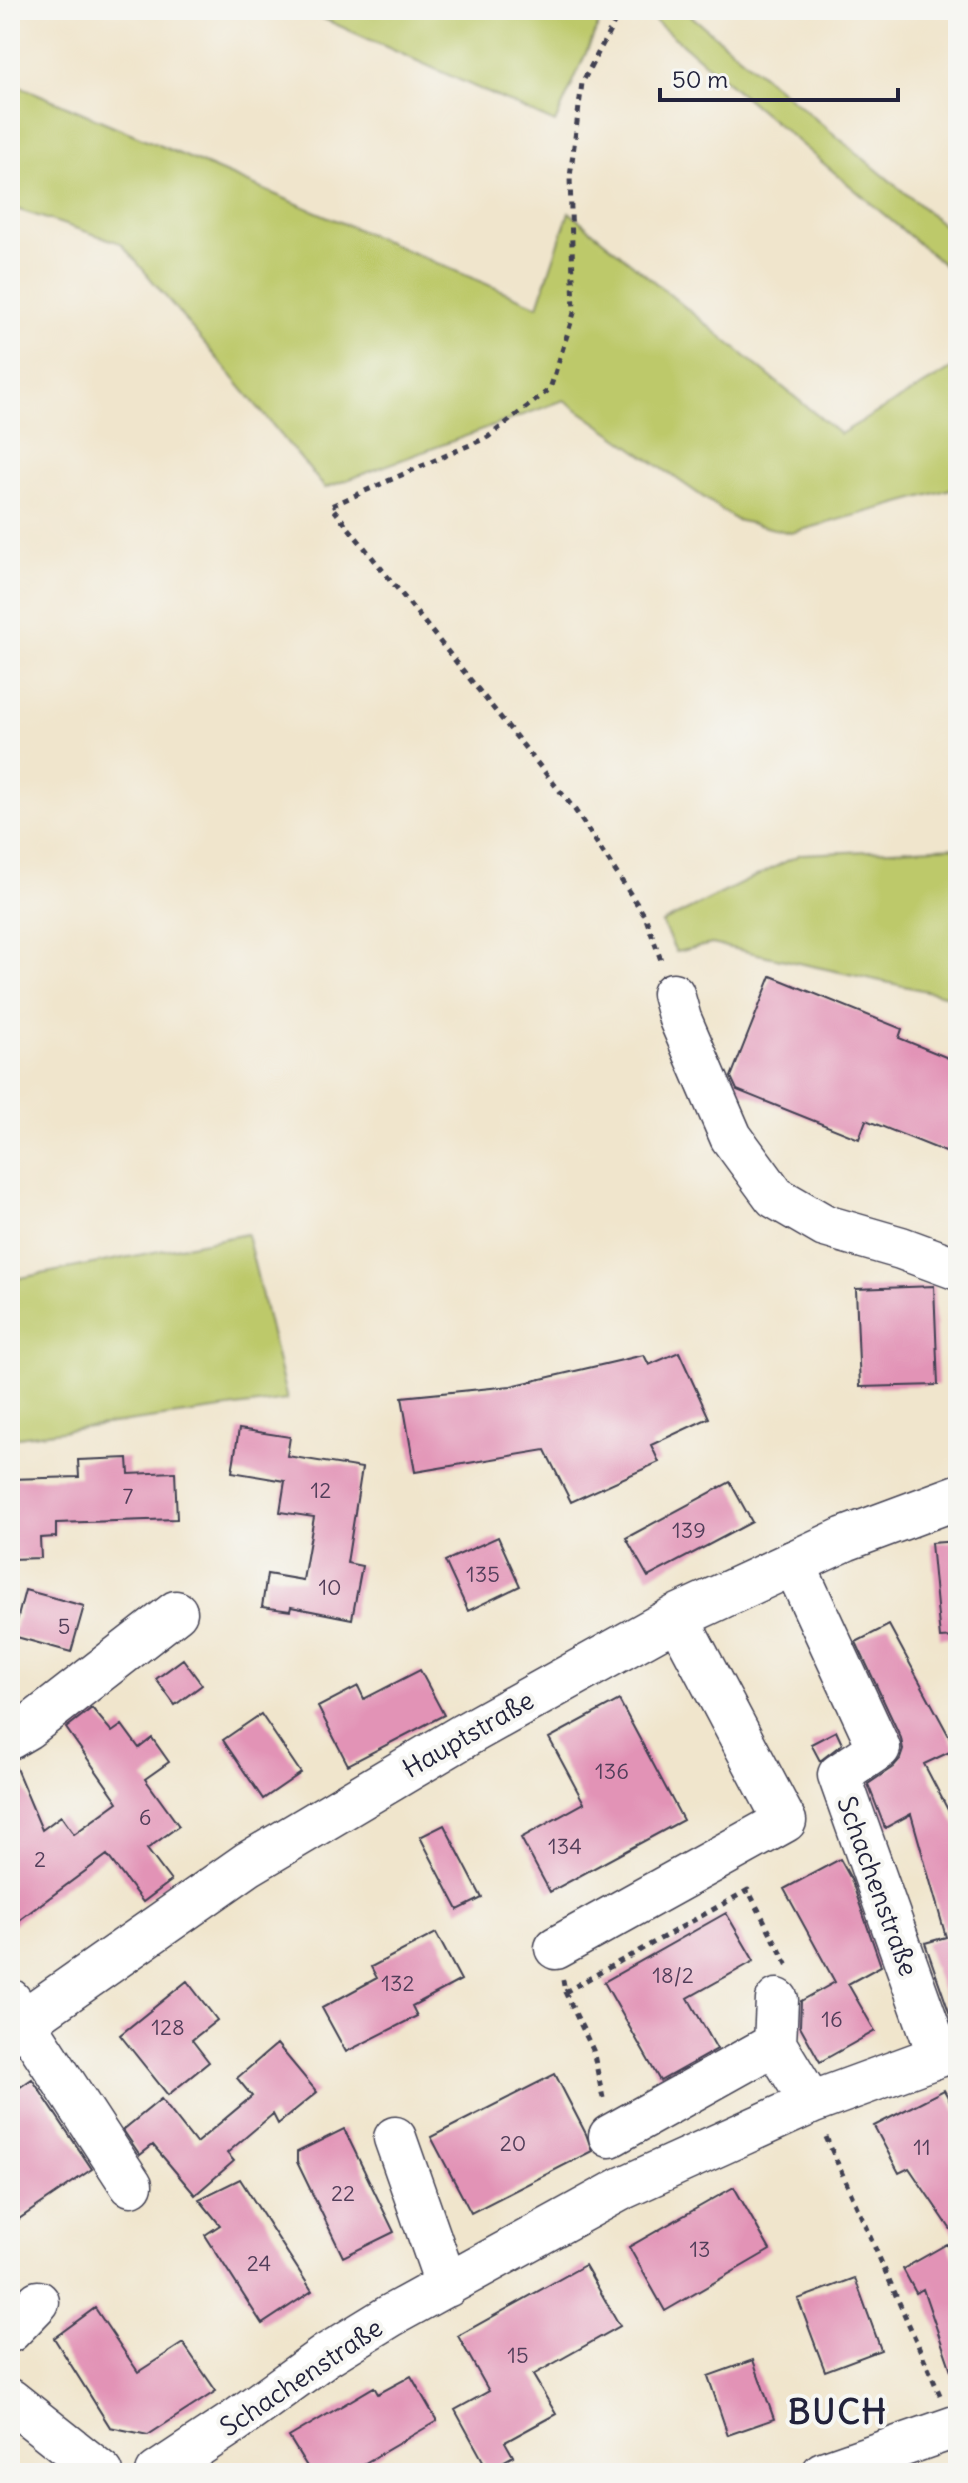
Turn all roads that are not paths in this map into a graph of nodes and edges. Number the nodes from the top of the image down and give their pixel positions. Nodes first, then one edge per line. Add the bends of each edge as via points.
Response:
1 (673, 994) road end
2 (958, 1269) edge
3 (958, 1497) edge
4 (793, 1562) junction
5 (176, 1612) dead end
6 (677, 1617) junction
7 (10, 1738) edge
8 (556, 1948) road end
9 (777, 2000) road end
10 (14, 2017) edge
11 (775, 2044) junction
12 (948, 2053) edge
13 (811, 2103) junction
14 (610, 2136) road end
15 (395, 2138) dead end
16 (131, 2185) dead end
17 (447, 2286) junction
18 (10, 2400) edge
19 (956, 2427) edge
20 (905, 2459) edge
21 (102, 2473) edge
22 (157, 2473) edge
23 (823, 2473) edge

1 - 2 street via 731,1137 775,1197 825,1226
3 - 4 main road, Hauptstraße
4 - 6 main road, Hauptstraße
4 - 12 street, Schachenstraße via 879,1748 839,1775
5 - 7 street
6 - 8 street via 785,1821
6 - 10 main road, Hauptstraße via 248,1864
9 - 11 street
10 - 16 street
11 - 13 street
11 - 14 street
12 - 13 street, Schachenstraße
13 - 17 street, Schachenstraße via 623,2188
15 - 17 street
17 - 22 street, Schachenstraße via 325,2356
18 - 21 street
19 - 20 street
20 - 23 street

